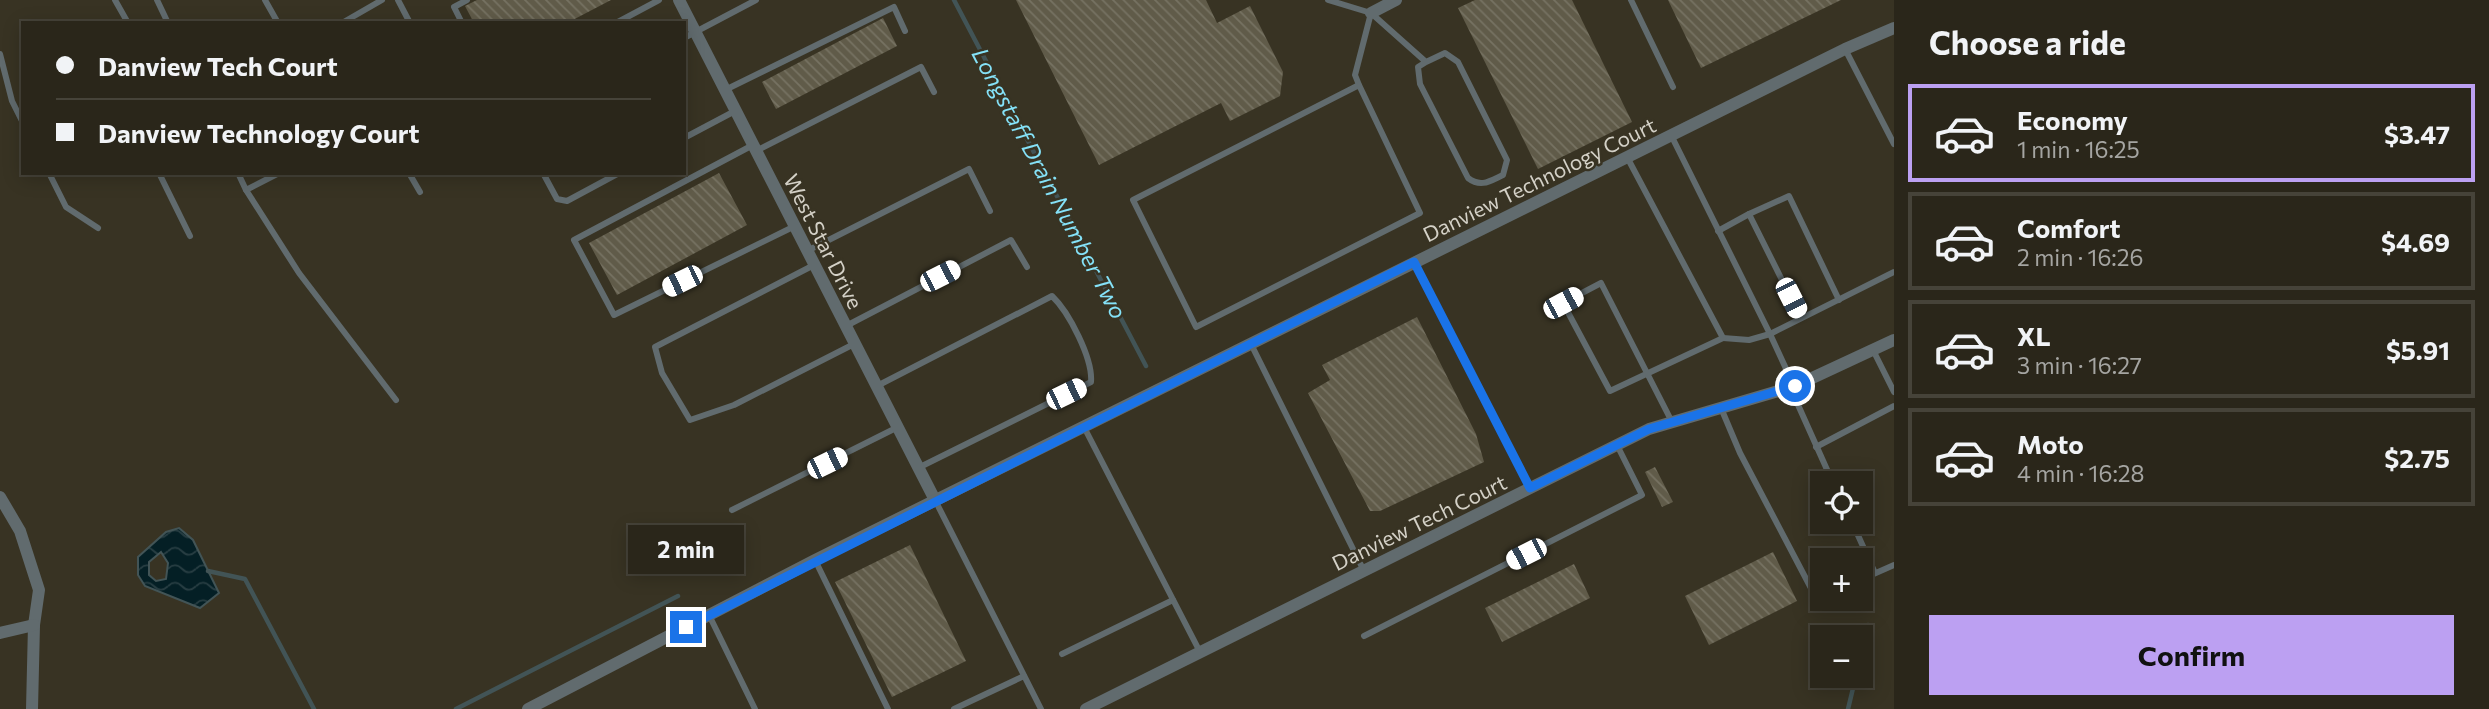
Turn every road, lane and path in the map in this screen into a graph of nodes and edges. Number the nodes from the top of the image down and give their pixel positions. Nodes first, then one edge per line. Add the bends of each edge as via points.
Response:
1 (115, 0) edge
2 (157, 0) edge
3 (265, 0) edge
4 (382, 0) edge
5 (398, 0) edge
6 (467, 0) edge
7 (659, 0) edge
8 (679, 0) edge
9 (756, 0) edge
10 (1328, 0) edge
11 (1396, 0) edge
12 (1631, 0) edge
13 (1371, 13) junction
14 (127, 21) edge
15 (167, 21) edge
16 (277, 21) edge
17 (345, 21) edge
18 (409, 21) edge
19 (461, 21) edge
20 (620, 21) edge
21 (686, 21) edge
22 (1894, 28) edge
23 (905, 31) dead end
24 (690, 35) edge
25 (1845, 48) junction
26 (0, 54) edge
27 (1426, 62) junction
28 (1359, 85) junction
29 (1673, 87) dead end
30 (725, 90) junction
31 (934, 92) dead end
32 (735, 111) junction
33 (21, 119) edge
34 (1671, 135) junction
35 (686, 137) edge
36 (1894, 144) edge
37 (755, 148) junction
38 (1627, 157) junction
39 (50, 175) edge
40 (160, 175) edge
41 (239, 175) edge
42 (275, 175) edge
43 (411, 175) edge
44 (544, 175) edge
45 (615, 175) edge
46 (246, 190) junction
47 (420, 192) dead end
48 (990, 211) dead end
49 (1749, 214) junction
50 (795, 226) junction
51 (98, 228) dead end
52 (1718, 231) junction
53 (190, 236) dead end
54 (807, 251) junction
55 (1414, 262) junction
56 (814, 265) junction
57 (1027, 267) dead end
58 (1894, 272) edge
59 (1839, 300) junction
60 (1801, 318) junction
61 (846, 326) junction
62 (1770, 334) junction
63 (1723, 338) junction
64 (1894, 340) edge
65 (1251, 343) junction
66 (855, 344) junction
67 (1873, 350) junction
68 (1646, 372) junction
69 (877, 386) junction
70 (1792, 387) junction
71 (1894, 392) edge
72 (396, 400) dead end
73 (1894, 406) edge
74 (1721, 408) junction
75 (1672, 422) junction
76 (898, 427) junction
77 (1084, 427) junction
78 (1617, 445) junction
79 (1816, 447) junction
80 (918, 467) junction
81 (1827, 471) edge
82 (1530, 488) junction
83 (0, 497) edge
84 (935, 500) junction
85 (732, 510) dead end
86 (1857, 534) edge
87 (815, 560) junction
88 (1894, 565) edge
89 (1364, 571) junction
90 (1875, 573) joint
91 (1810, 587) edge
92 (1173, 600) junction
93 (709, 615) junction
94 (34, 625) junction
95 (0, 633) edge
96 (1364, 636) dead end
97 (1200, 652) junction
98 (1062, 654) dead end
99 (1024, 676) junction
100 (32, 709) edge
101 (528, 709) edge
102 (755, 709) edge
103 (888, 709) edge
104 (954, 709) edge
105 (1041, 709) edge
106 (1086, 709) edge

1 - 14 lane
2 - 15 lane
3 - 16 lane
4 - 17 lane
5 - 18 lane
6 - 19 lane via 454,7
7 - 20 lane
8 - 21 street, West Star Drive
9 - 24 lane
10 - 13 lane
11 - 13 street
12 - 29 lane
13 - 27 lane
13 - 28 lane via 1355,75
22 - 25 street, Danview Technology Court
23 - 30 lane via 894,7
24 - 30 street, West Star Drive
25 - 34 street, Danview Technology Court
25 - 36 lane
26 - 33 lane
27 - 27 lane via 1418,67 1420,84 1468,178 1484,184 1503,175 1507,160 1458,62 1445,53
28 - 28 lane via 1420,213 1196,327 1133,200
30 - 32 street, West Star Drive
31 - 37 lane via 921,67
32 - 35 lane
32 - 37 street, West Star Drive
34 - 38 street, Danview Technology Court
34 - 52 lane
37 - 50 street, West Star Drive
37 - 50 lane via 574,240 614,315
38 - 55 street, Danview Technology Court
38 - 63 lane
39 - 51 lane via 66,207
40 - 53 lane
41 - 46 lane
42 - 46 lane
43 - 47 lane
44 - 45 lane via 557,199 567,201
46 - 72 lane via 299,273
48 - 54 lane via 970,169
49 - 52 lane
49 - 59 lane via 1789,196
49 - 60 lane
50 - 54 street, West Star Drive
52 - 62 lane
54 - 56 street, West Star Drive
55 - 65 street, Danview Technology Court
55 - 82 lane
56 - 61 street, West Star Drive
56 - 66 lane via 655,346 662,373 691,420 734,405
57 - 61 lane via 1012,240
58 - 59 lane
59 - 60 lane
60 - 62 lane
61 - 66 street, West Star Drive
62 - 63 lane via 1749,340
62 - 70 lane
63 - 68 lane
64 - 67 street, Danview Tech Court
65 - 77 street, Danview Technology Court
65 - 89 lane
66 - 69 street, West Star Drive
67 - 70 street, Danview Tech Court
67 - 71 lane
68 - 68 lane via 1601,283 1563,303 1610,391
68 - 75 lane
69 - 76 street, West Star Drive
69 - 80 lane via 1052,296 1093,368 1091,382
70 - 74 street, Danview Tech Court
70 - 79 lane
73 - 79 lane
74 - 75 street, Danview Tech Court
74 - 91 lane
75 - 78 street, Danview Tech Court
76 - 80 street, West Star Drive
76 - 85 lane
77 - 84 street, Danview Technology Court
77 - 92 lane
78 - 82 street, Danview Tech Court
78 - 96 lane via 1642,495
79 - 81 lane
80 - 84 street, West Star Drive
82 - 89 street, Danview Tech Court
83 - 94 street via 20,531 39,590
84 - 87 street, Danview Technology Court
84 - 99 lane
86 - 90 lane
87 - 93 street, Danview Technology Court
87 - 103 lane
88 - 90 lane
89 - 97 street, Danview Tech Court
92 - 97 lane
92 - 98 lane
93 - 101 street, Danview Technology Court
93 - 102 lane
94 - 95 street
94 - 100 street
97 - 106 street, Danview Tech Court
99 - 104 lane
99 - 105 lane

